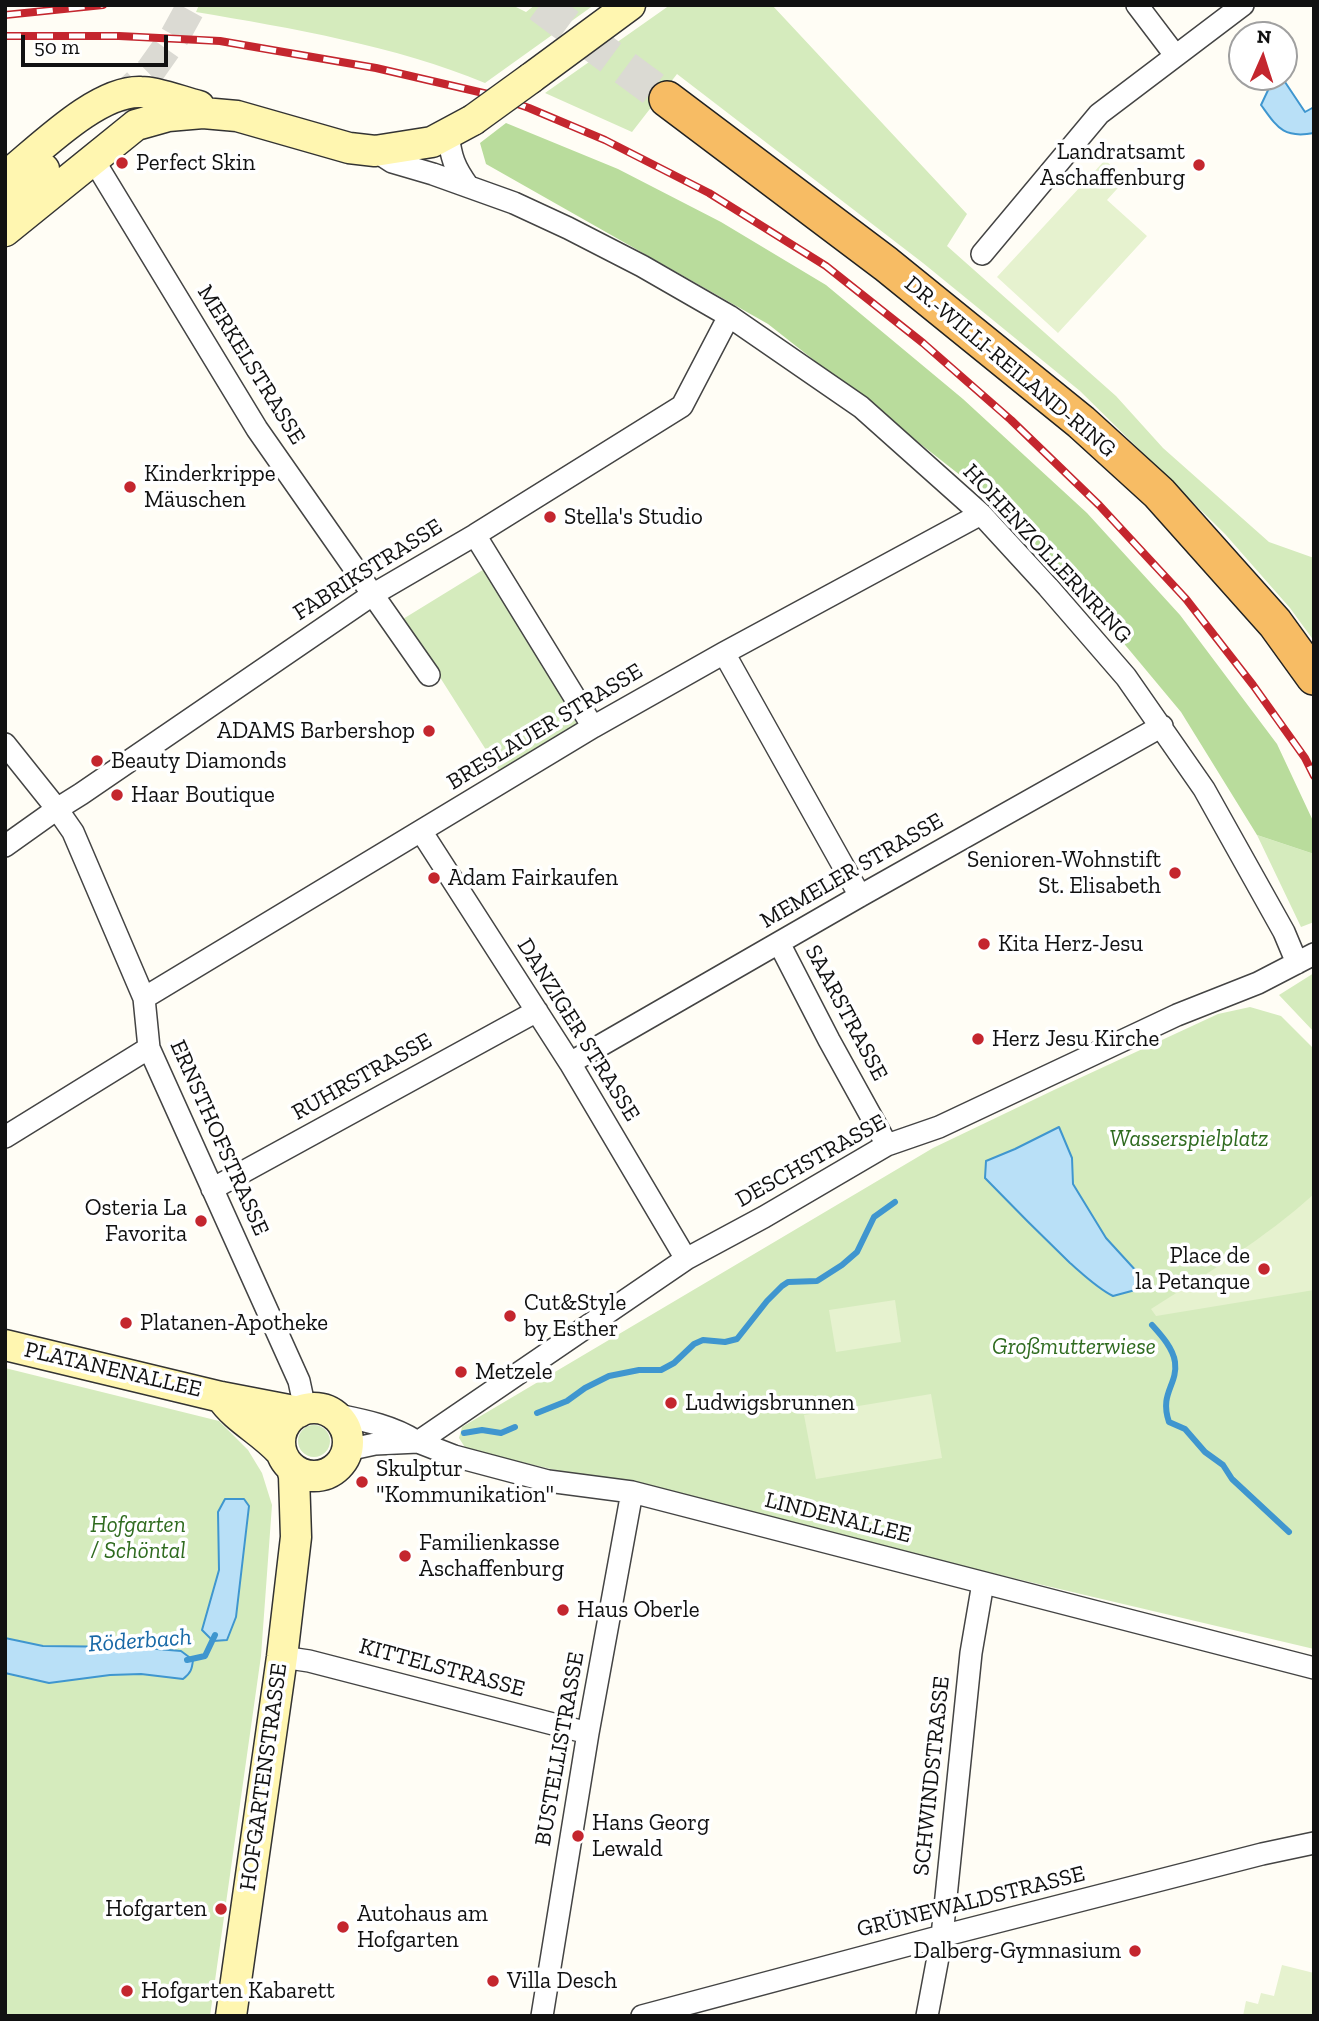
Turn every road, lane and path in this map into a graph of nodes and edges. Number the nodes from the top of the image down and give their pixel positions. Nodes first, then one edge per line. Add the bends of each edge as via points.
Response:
1 (630, 5) edge
2 (1137, 5) edge
3 (1243, 5) edge
4 (1175, 55) junction
5 (667, 99) tunnel mouth
6 (114, 103) junction
7 (237, 116) junction
8 (136, 125) junction
9 (460, 127) junction
10 (375, 151) junction
11 (93, 159) junction
12 (5, 177) edge
13 (468, 186) junction
14 (5, 203) edge
15 (5, 231) edge
16 (982, 254) dead end
17 (729, 316) junction
18 (981, 514) junction
19 (475, 535) junction
20 (372, 595) junction
21 (724, 653) junction
22 (429, 676) dead end
23 (1314, 677) edge
24 (1161, 726) junction
25 (593, 727) junction
26 (5, 744) edge
27 (57, 809) junction
28 (421, 831) junction
29 (5, 846) edge
30 (860, 895) junction
31 (779, 943) junction
32 (1305, 958) edge
33 (144, 998) junction
34 (537, 1011) junction
35 (149, 1048) junction
36 (570, 1063) junction
37 (5, 1137) edge
38 (887, 1145) junction
39 (212, 1189) junction
40 (686, 1259) junction
41 (5, 1345) edge
42 (221, 1397) junction
43 (312, 1411) junction
44 (418, 1442) junction
45 (347, 1450) junction
46 (286, 1460) junction
47 (327, 1473) junction
48 (632, 1492) junction
49 (296, 1537) junction
50 (983, 1583) junction
51 (282, 1657) junction
52 (1314, 1668) edge
53 (589, 1733) junction
54 (1314, 1843) edge
55 (942, 1936) junction
56 (231, 2016) edge
57 (541, 2016) edge
58 (642, 2016) edge
59 (927, 2016) edge

1 - 9 main road, bridge
2 - 4 street
3 - 4 street
4 - 16 street via 1099,114
5 - 23 highway, DR.-WILLI-REILAND-RING via 886,264 1081,422 1158,493 1275,623
6 - 7 main road via 143,91
6 - 8 main road via 131,97 139,108
6 - 12 main road via 108,98 85,112
6 - 14 main road
7 - 8 main road via 168,116
7 - 10 main road
8 - 11 main road
9 - 10 main road via 432,142
9 - 13 street via 451,154
10 - 13 street, HOHENZOLLERNRING via 392,162
11 - 15 main road
11 - 20 street, MERKELSTRASSE via 257,429
13 - 17 street, HOHENZOLLERNRING via 568,228
17 - 18 street, HOHENZOLLERNRING via 861,407
17 - 19 street, FABRIKSTRASSE via 682,406
18 - 21 street, BRESLAUER STRASSE
18 - 24 street, HOHENZOLLERNRING via 1126,677
19 - 20 street, FABRIKSTRASSE
19 - 25 street
20 - 22 street, MERKELSTRASSE
20 - 27 street, FABRIKSTRASSE
21 - 25 street, BRESLAUER STRASSE
21 - 30 street
24 - 30 street, MEMELER STRASSE
24 - 32 street, HOHENZOLLERNRING via 1204,789 1284,932
25 - 28 street, BRESLAUER STRASSE
26 - 27 street, ERNSTHOFSTRASSE
27 - 29 street, FABRIKSTRASSE
27 - 33 street, ERNSTHOFSTRASSE via 73,832
28 - 33 street, BRESLAUER STRASSE
28 - 34 street, DANZIGER STRASSE
30 - 31 street, MEMELER STRASSE
31 - 36 street, MEMELER STRASSE
31 - 38 street, SAARSTRASSE
32 - 38 street, DESCHSTRASSE via 939,1127
33 - 35 street, ERNSTHOFSTRASSE
34 - 36 street, DANZIGER STRASSE
34 - 39 street, RUHRSTRASSE
35 - 37 street
35 - 39 street, ERNSTHOFSTRASSE
36 - 40 street, DANZIGER STRASSE
38 - 40 street, DESCHSTRASSE
39 - 43 street, ERNSTHOFSTRASSE
40 - 44 street, DESCHSTRASSE
41 - 42 main road, PLATANENALLEE
42 - 43 main road, PLATANENALLEE
42 - 46 main road, PLATANENALLEE
43 - 44 street via 380,1425
43 - 45 main road via 341,1420
43 - 46 main road via 292,1416 281,1431 279,1440
44 - 45 street, LINDENALLEE
44 - 48 street, LINDENALLEE via 548,1481
45 - 47 main road via 343,1460
46 - 47 main road via 308,1476
46 - 49 main road, HOFGARTENSTRASSE via 294,1476
47 - 49 main road, HOFGARTENSTRASSE
48 - 50 street, LINDENALLEE
48 - 53 street, BUSTELLISTRASSE
49 - 51 main road, HOFGARTENSTRASSE
50 - 52 street, LINDENALLEE
50 - 55 street, SCHWINDSTRASSE via 971,1653
51 - 53 street, KITTELSTRASSE
51 - 56 main road, HOFGARTENSTRASSE
53 - 57 street, BUSTELLISTRASSE
54 - 55 street, GRÜNEWALDSTRASSE
55 - 58 street, GRÜNEWALDSTRASSE
55 - 59 street, SCHWINDSTRASSE

